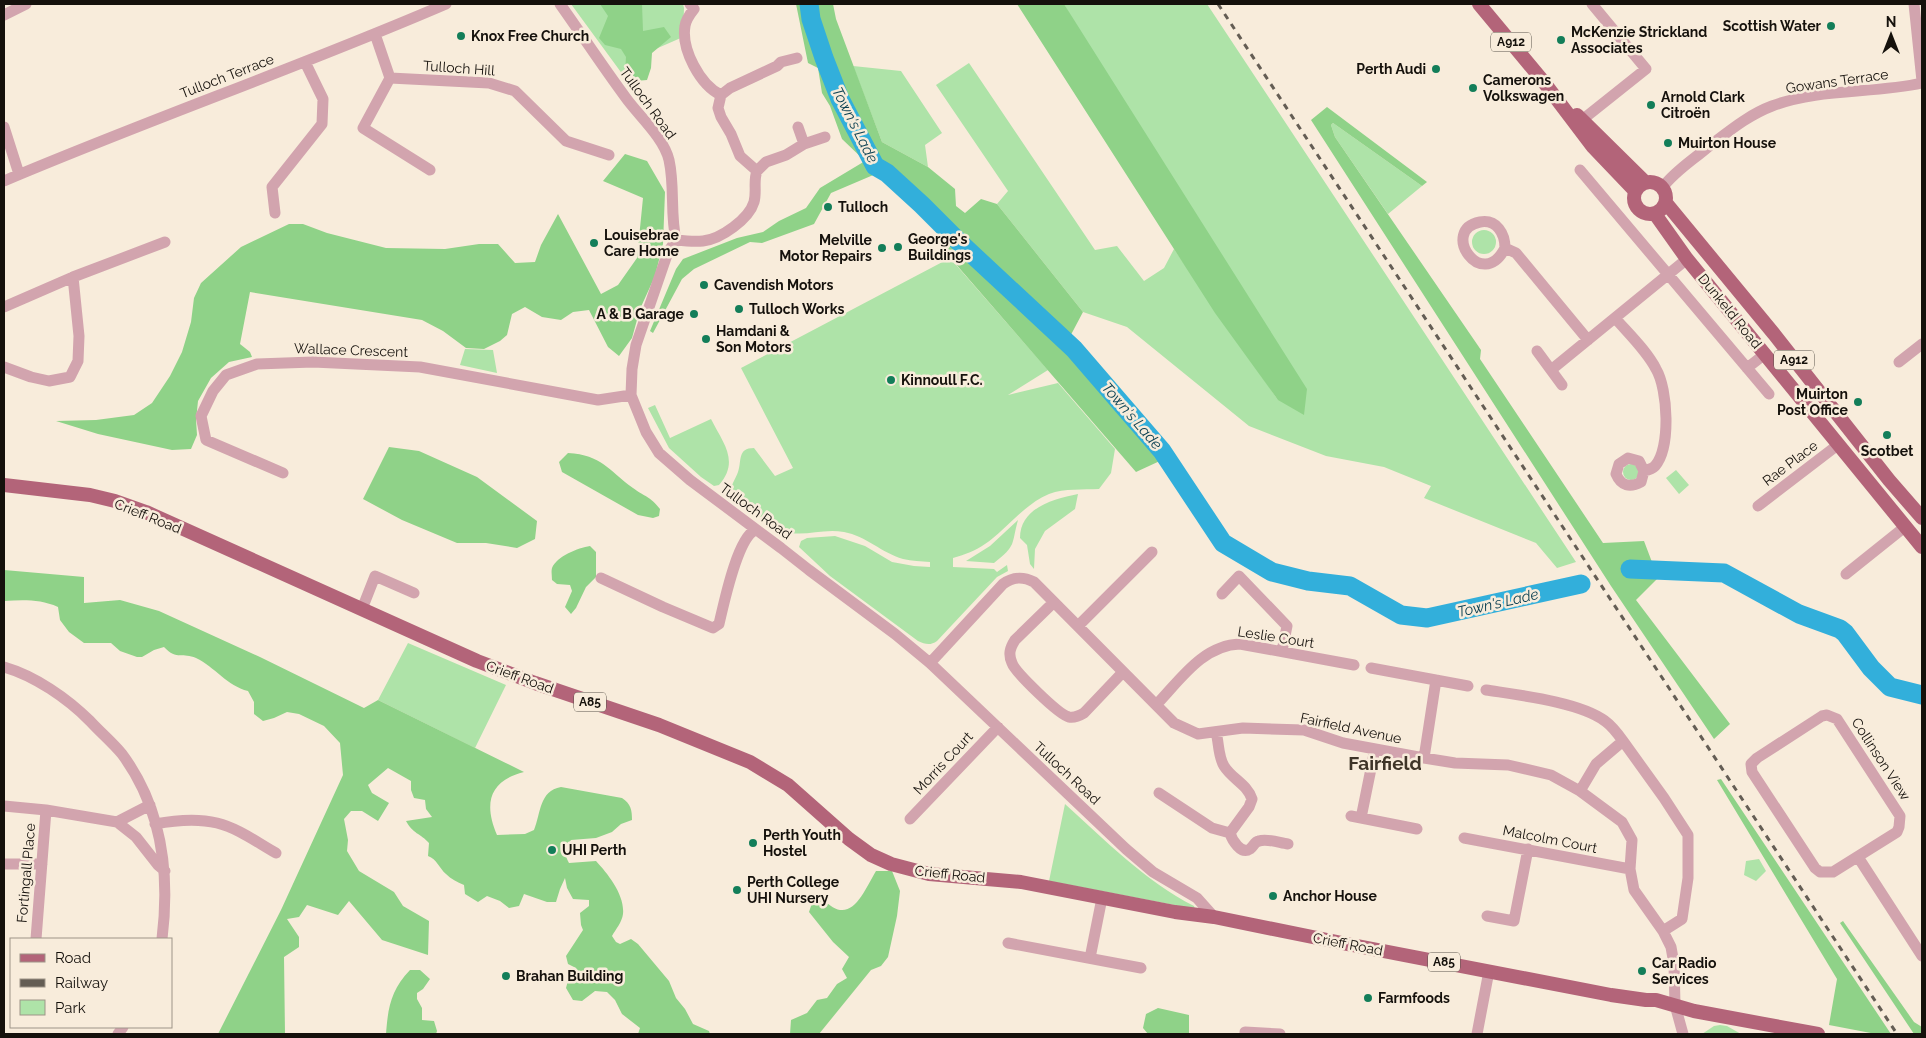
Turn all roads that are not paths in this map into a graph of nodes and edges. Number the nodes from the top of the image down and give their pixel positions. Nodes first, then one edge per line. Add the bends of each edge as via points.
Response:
1 (26, 4) edge
2 (446, 4) edge
3 (560, 4) edge
4 (1479, 4) edge
5 (1592, 4) edge
6 (1914, 4) edge
7 (695, 5) edge
8 (4, 15) edge
9 (375, 34) junction
10 (776, 51) dead end
11 (797, 58) dead end
12 (305, 62) junction
13 (781, 62) junction
14 (390, 78) junction
15 (1543, 81) junction
16 (1922, 82) edge
17 (721, 95) junction
18 (1582, 120) junction
19 (4, 127) edge
20 (798, 127) dead end
21 (825, 137) dead end
22 (804, 144) junction
23 (609, 155) dead end
24 (430, 170) dead end
25 (1580, 170) dead end
26 (756, 171) junction
27 (19, 174) junction
28 (4, 181) edge
29 (1640, 187) junction
30 (1663, 187) junction
31 (1666, 203) junction
32 (275, 213) dead end
33 (1655, 214) junction
34 (676, 240) junction
35 (165, 242) dead end
36 (1505, 248) dead end
37 (1687, 259) junction
38 (1668, 275) junction
39 (73, 278) junction
40 (4, 307) edge
41 (1615, 318) junction
42 (1588, 340) junction
43 (1922, 344) edge
44 (1537, 351) dead end
45 (1765, 354) junction
46 (1899, 362) dead end
47 (4, 367) edge
48 (1747, 368) junction
49 (1551, 370) junction
50 (1562, 385) dead end
51 (1769, 394) dead end
52 (632, 395) junction
53 (1840, 444) junction
54 (1644, 471) dead end
55 (283, 473) dead end
56 (4, 485) edge
57 (1758, 506) dead end
58 (1922, 518) edge
59 (1906, 526) junction
60 (755, 530) junction
61 (1922, 546) edge
62 (1152, 552) dead end
63 (1846, 574) dead end
64 (601, 578) dead end
65 (414, 593) dead end
66 (1222, 594) dead end
67 (1054, 602) junction
68 (362, 609) junction
69 (1078, 626) junction
70 (1282, 651) junction
71 (930, 663) junction
72 (1354, 665) dead end
73 (4, 667) edge
74 (1371, 668) dead end
75 (1124, 672) junction
76 (1436, 680) junction
77 (1468, 686) dead end
78 (1486, 690) dead end
79 (1157, 704) junction
80 (998, 727) junction
81 (1216, 732) junction
82 (1623, 741) junction
83 (1375, 749) junction
84 (1424, 758) junction
85 (1580, 791) junction
86 (1159, 793) dead end
87 (150, 805) junction
88 (4, 806) edge
89 (46, 810) junction
90 (910, 819) dead end
91 (117, 822) junction
92 (155, 824) junction
93 (1416, 828) dead end
94 (1230, 833) junction
95 (1464, 838) dead end
96 (1288, 844) dead end
97 (1528, 849) junction
98 (276, 853) dead end
99 (1858, 857) junction
100 (4, 864) edge
101 (42, 864) junction
102 (1630, 869) junction
103 (165, 871) junction
104 (1102, 898) junction
105 (1487, 916) dead end
106 (1214, 917) junction
107 (1663, 931) junction
108 (36, 938) edge
109 (162, 938) edge
110 (1008, 943) dead end
111 (1922, 956) edge
112 (1090, 958) junction
113 (1141, 968) dead end
114 (1489, 971) junction
115 (1674, 1005) junction
116 (1245, 1034) edge
117 (1280, 1034) edge
118 (1477, 1034) edge
119 (1683, 1034) edge
120 (1818, 1034) edge

1 - 8 street
2 - 9 street, Tulloch Terrace
3 - 34 street, Tulloch Road via 656,136 669,159
4 - 15 main road, A912
5 - 18 street via 1646,69
6 - 16 street
7 - 17 street via 686,22 684,39 698,75 711,90
9 - 12 street, Tulloch Terrace
9 - 14 street
10 - 13 street
11 - 13 street
12 - 27 street, Tulloch Terrace
12 - 32 street via 323,99 322,124 272,187
13 - 17 street
14 - 23 street, Tulloch Hill via 489,83 515,91 566,141
14 - 24 street via 364,128
15 - 18 main road, A912
15 - 29 main road, A912 via 1593,147
16 - 30 street, Gowans Terrace via 1817,96 1772,106 1734,128 1683,167
17 - 26 street via 718,108 721,117 740,156
18 - 29 main road, A912
19 - 27 street
20 - 22 street
21 - 22 street
22 - 26 street via 766,162
25 - 38 street, Dunkeld Road
26 - 34 street via 753,203 741,222 708,240
27 - 28 street, Tulloch Terrace
29 - 30 main road, A912 via 1656,182
29 - 33 main road, A912 via 1634,196 1636,206 1644,213
30 - 31 main road, A912
31 - 33 main road
31 - 58 main road, Dunkeld Road / A912
33 - 37 main road, Dunkeld Road / A912
34 - 52 street, Tulloch Road via 668,252 636,346
35 - 39 street
36 - 42 street via 1516,253
37 - 38 street
37 - 45 main road, Dunkeld Road / A912
38 - 41 street
38 - 48 street, Dunkeld Road
39 - 40 street
39 - 47 street via 79,336 78,361 70,377 49,381
41 - 42 street
41 - 54 street via 1656,368 1662,383 1663,449 1655,466
42 - 49 street
43 - 46 street
44 - 49 street
45 - 48 street
45 - 53 main road, Dunkeld Road / A912
48 - 51 street, Dunkeld Road
49 - 50 street
52 - 55 street, Wallace Crescent via 598,400 420,367 266,363 226,375 213,391 201,416 206,440
52 - 60 street, Tulloch Road via 646,432 659,452
53 - 57 street, Rae Place
53 - 59 main road, Dunkeld Road / A912
56 - 68 main road, Crieff Road / A85 via 115,501
59 - 61 main road, Dunkeld Road / A912
59 - 63 street
60 - 64 street via 743,544 718,624 713,628
60 - 71 street, Tulloch Road
62 - 69 street
65 - 68 street via 375,576
66 - 70 street via 1239,576 1287,626
67 - 69 street, Fairfield Avenue
67 - 71 street, Fairfield Avenue via 1034,582 1010,579
67 - 75 street via 1010,648 1012,665 1037,691 1059,712 1077,717
68 - 104 main road, Crieff Road / A85 via 496,668 659,725 750,762 788,785 871,855 891,864 929,874 997,879
69 - 75 street, Fairfield Avenue
70 - 72 street, Leslie Court
70 - 79 street, Leslie Court via 1240,644 1219,648 1201,659
71 - 80 street, Tulloch Road
73 - 87 street via 20,672 74,705 121,754
74 - 76 street
75 - 79 street, Fairfield Avenue
76 - 77 street
76 - 84 street
78 - 82 street via 1585,710 1605,721
79 - 81 street, Fairfield Avenue via 1182,727 1198,734
80 - 90 street, Morris Court
80 - 106 street, Tulloch Road via 1126,849 1153,872 1196,898
81 - 83 street, Fairfield Avenue via 1243,728 1304,730
81 - 94 street via 1223,764 1248,790 1252,799
82 - 85 street via 1596,764
82 - 107 street via 1688,835 1688,878 1682,919
83 - 84 street, Fairfield Avenue
83 - 93 street via 1356,817
84 - 85 street, Fairfield Avenue via 1508,765 1551,775
85 - 102 street, Fairfield Avenue via 1622,822 1632,840
86 - 94 street via 1212,828
87 - 91 street
87 - 92 street
88 - 89 street, Fortingall Place
89 - 91 street, Fortingall Place
89 - 101 street, Fortingall Place
91 - 103 street, Fortingall Place via 136,837
92 - 98 street via 191,820 218,823
92 - 103 street
94 - 96 street via 1236,844 1245,850 1261,840
95 - 97 street, Malcolm Court
97 - 102 street, Malcolm Court
97 - 105 street via 1514,921
99 - 99 street, Collinson View via 1833,872 1820,872 1815,868 1752,772 1751,764 1757,758 1822,716 1837,719 1900,816 1897,832
99 - 111 street
100 - 101 street
101 - 108 street, Fortingall Place
102 - 107 street, Fairfield Avenue via 1634,890
103 - 109 street
104 - 106 main road, Crieff Road / A85
104 - 112 street
106 - 114 main road, Crieff Road / A85
107 - 115 street, Fairfield Avenue via 1671,947 1674,964
110 - 112 street
112 - 113 street
114 - 115 main road, Crieff Road / A85
114 - 118 street
115 - 119 street, Fairfield Avenue
115 - 120 main road, Crieff Road / A85
116 - 117 street

